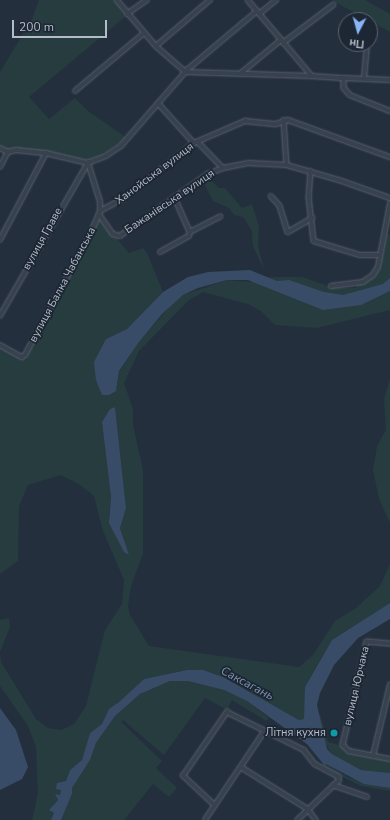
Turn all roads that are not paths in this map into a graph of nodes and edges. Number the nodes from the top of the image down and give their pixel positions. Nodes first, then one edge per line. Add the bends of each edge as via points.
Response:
1 (117, 0) edge
2 (147, 0) edge
3 (210, 0) edge
4 (248, 0) edge
5 (276, 0) edge
6 (333, 5) dead end
7 (258, 13) junction
8 (128, 14) junction
9 (144, 33) junction
10 (282, 41) junction
11 (156, 46) junction
12 (367, 52) edge
13 (186, 72) junction
14 (241, 73) junction
15 (312, 76) junction
16 (344, 78) junction
17 (364, 79) junction
18 (390, 80) edge
19 (75, 91) dead end
20 (158, 103) junction
21 (390, 111) edge
22 (284, 120) junction
23 (196, 143) junction
24 (0, 148) edge
25 (8, 152) junction
26 (46, 153) junction
27 (390, 157) edge
28 (88, 162) junction
29 (287, 165) junction
30 (0, 167) edge
31 (223, 168) junction
32 (311, 171) junction
33 (271, 196) dead end
34 (175, 198) junction
35 (390, 198) edge
36 (390, 204) edge
37 (100, 212) junction
38 (220, 217) dead end
39 (312, 218) junction
40 (190, 232) junction
41 (0, 240) edge
42 (160, 252) dead end
43 (380, 255) junction
44 (331, 286) dead end
45 (0, 316) edge
46 (0, 345) edge
47 (390, 644) edge
48 (390, 685) edge
49 (264, 732) junction
50 (373, 756) junction
51 (390, 759) edge
52 (241, 767) junction
53 (333, 785) junction
54 (367, 797) dead end
55 (215, 806) junction
56 (308, 809) junction
57 (207, 820) edge
58 (298, 820) edge
59 (316, 820) edge

1 - 8 street
2 - 8 street
3 - 11 street
4 - 7 street
5 - 7 street
6 - 10 street
7 - 10 street
7 - 13 street
8 - 9 street
9 - 11 street
9 - 19 street
10 - 14 street
10 - 15 street
11 - 13 street
12 - 17 street
13 - 14 street
13 - 20 street
14 - 15 street
15 - 16 street
16 - 17 street
16 - 21 street via 344,88 350,96
17 - 18 street
20 - 23 street
20 - 28 street via 121,146 100,160
22 - 23 street, Ханойська вулиця via 276,124 246,121
22 - 27 street, Ханойська вулиця
22 - 29 street
23 - 31 street
23 - 37 street, Ханойська вулиця via 123,199
24 - 25 street
25 - 26 street via 16,150
25 - 30 street
26 - 28 street
26 - 41 street
28 - 37 street via 95,178
28 - 45 street, вулиця Граве
29 - 31 street, Бажанівська вулиця via 248,163
29 - 32 street, Бажанівська вулиця
31 - 34 street, Бажанівська вулиця via 208,174
32 - 35 street, Бажанівська вулиця
32 - 39 street via 309,197
33 - 39 street via 280,206 288,232
34 - 37 street, Бажанівська вулиця via 120,236 113,234
34 - 40 street
36 - 43 street
37 - 46 street, вулиця Балка Чабанська via 36,337 22,357
38 - 40 street
39 - 43 street via 316,242 360,255
40 - 42 street via 189,236
43 - 44 street via 376,271 368,280 347,286
47 - 50 street, вулиця Юрчака via 370,641 366,644 343,745 349,751
48 - 50 street
49 - 52 street
49 - 53 street via 304,750 315,764 339,777 339,781
49 - 55 street via 225,712 183,776
50 - 51 street
52 - 55 street
52 - 56 street
53 - 54 street
53 - 56 street
55 - 57 street
56 - 58 street
56 - 59 street

